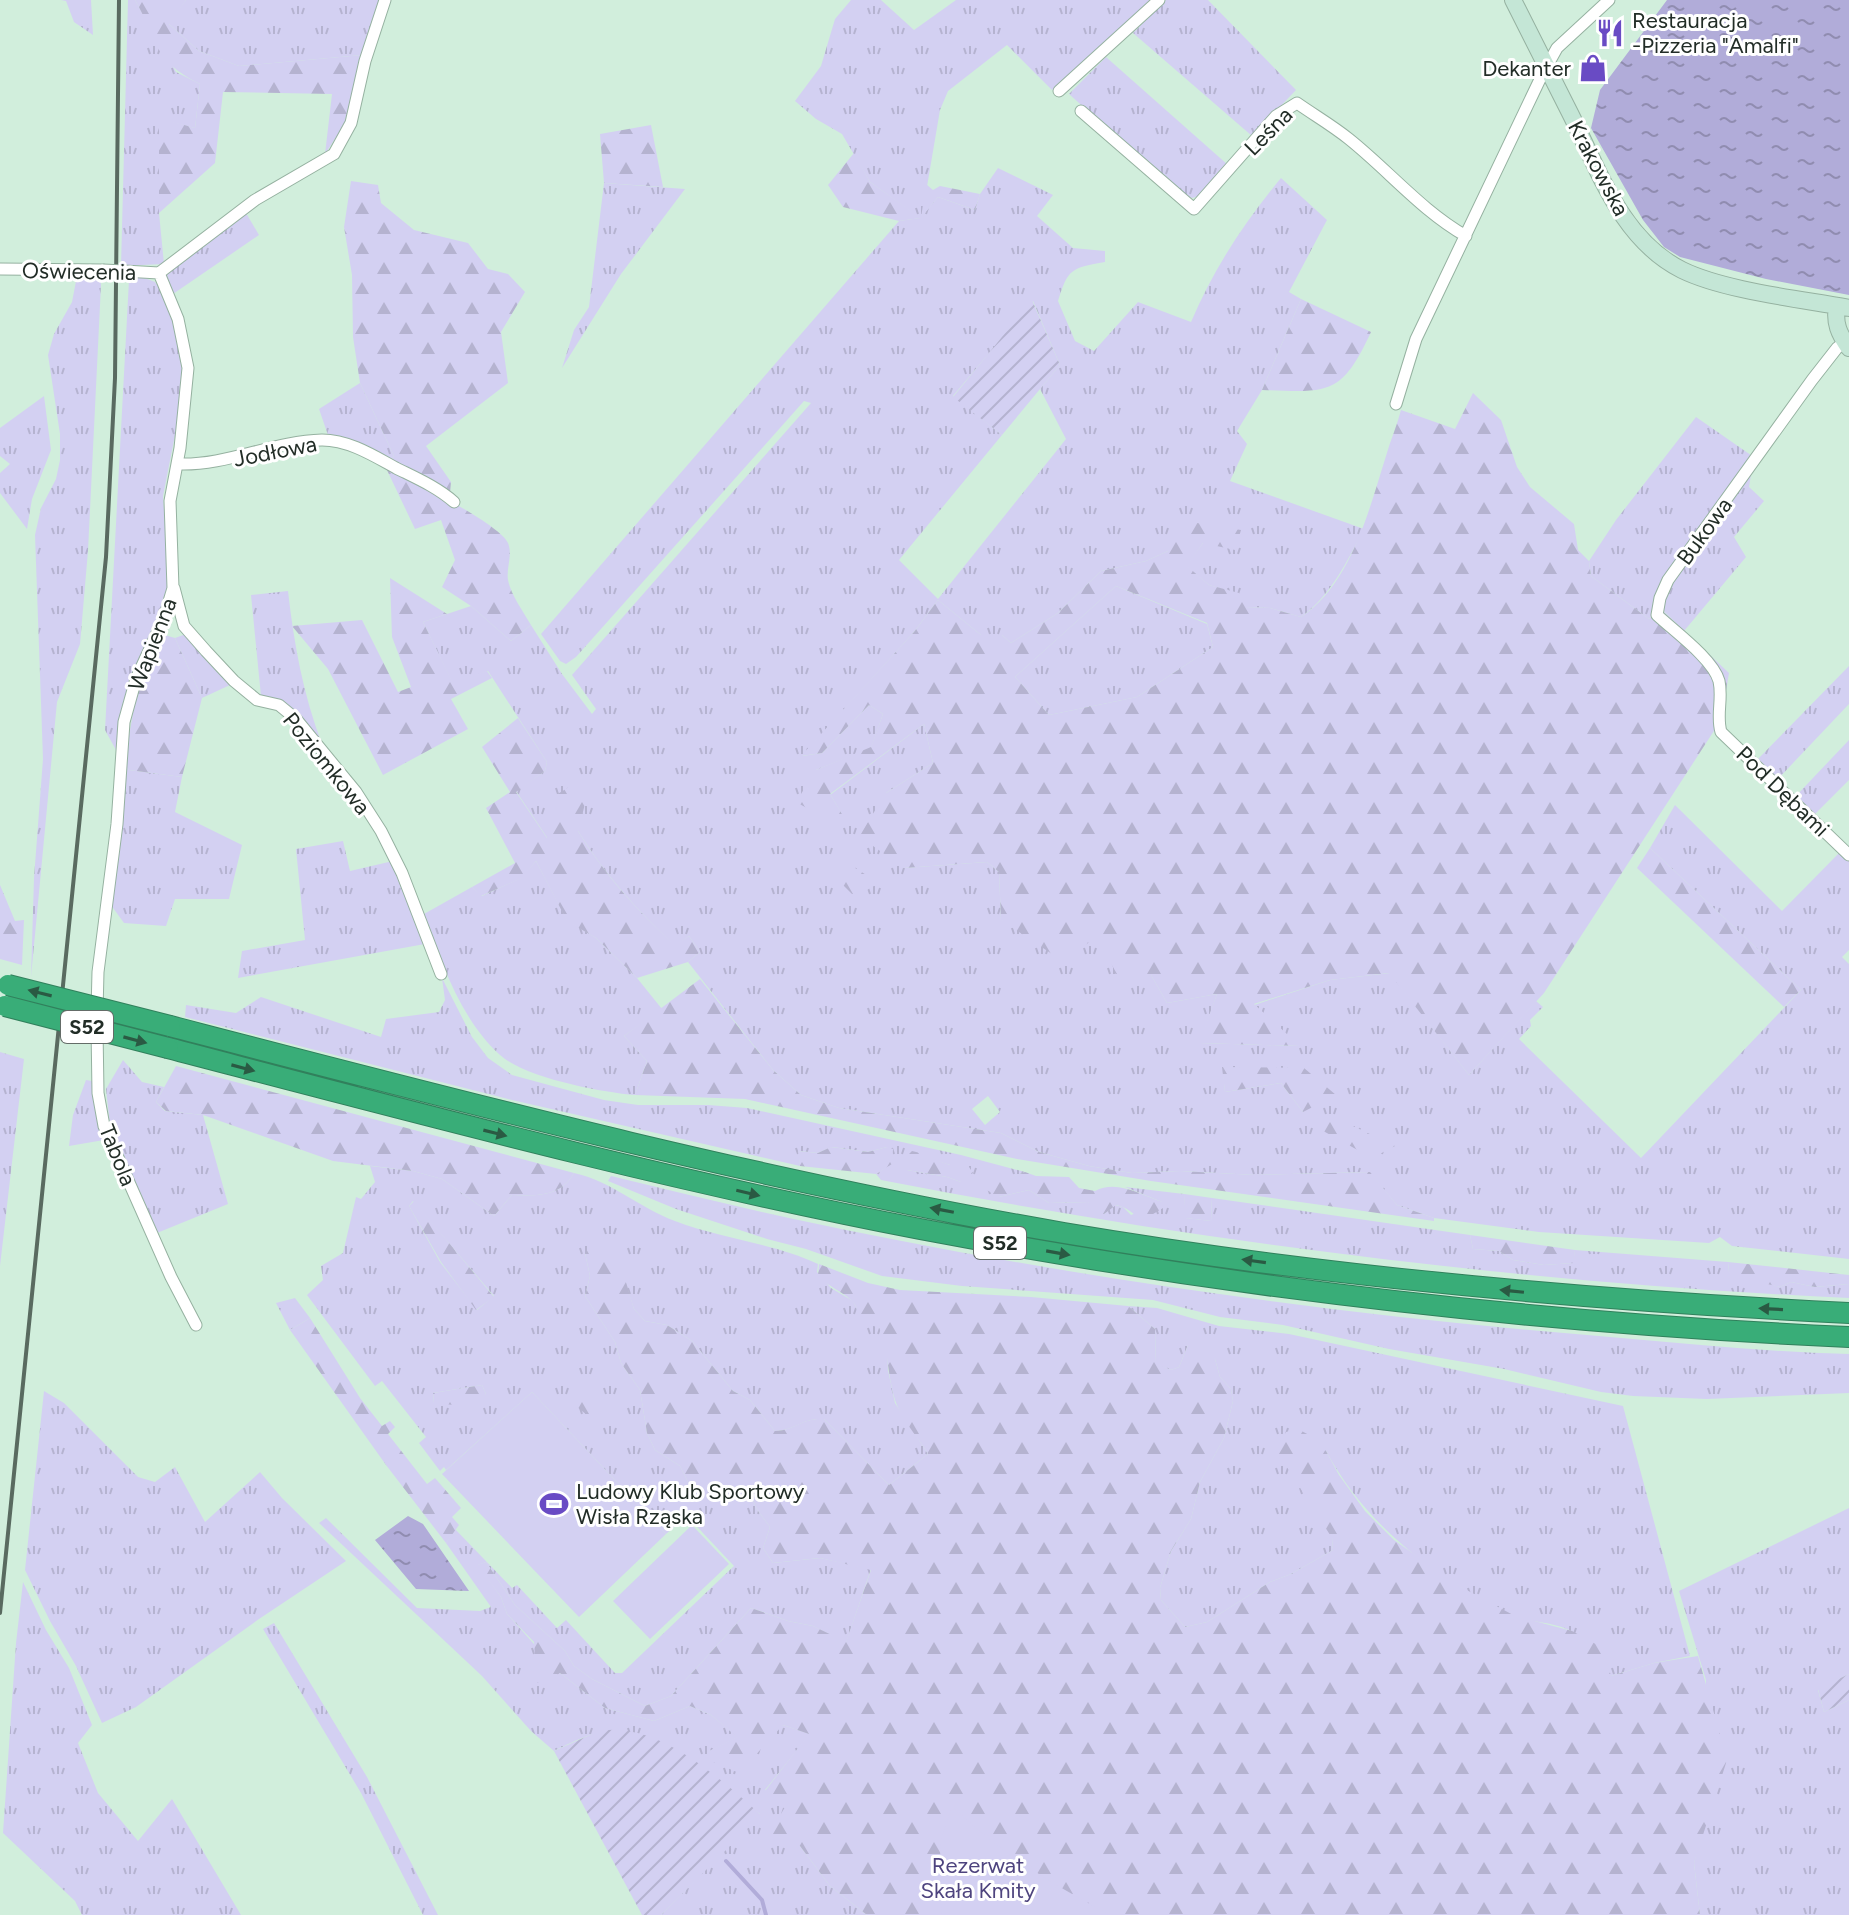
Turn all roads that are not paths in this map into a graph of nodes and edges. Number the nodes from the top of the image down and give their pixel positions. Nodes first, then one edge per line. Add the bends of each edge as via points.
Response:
1 (385, 0) edge
2 (1159, 0) edge
3 (1513, 0) edge
4 (1609, 0) edge
5 (1547, 67) junction
6 (1059, 91) dead end
7 (1081, 111) dead end
8 (1466, 236) junction
9 (0, 269) edge
10 (159, 273) junction
11 (1843, 307) edge
12 (1847, 345) edge
13 (1396, 404) dead end
14 (178, 464) junction
15 (454, 502) dead end
16 (173, 588) junction
17 (184, 626) junction
18 (160, 627) junction
19 (1719, 726) joint
20 (1849, 855) edge
21 (98, 972) joint
22 (441, 974) dead end
23 (4, 984) edge
24 (3, 1005) edge
25 (1849, 1313) edge
26 (196, 1325) dead end
27 (1849, 1337) edge

1 - 10 street via 351,123 334,154 255,200
2 - 6 street
3 - 5 street, Krakowska
4 - 5 street via 1557,48
5 - 8 street
5 - 11 street, Krakowska via 1617,207 1654,251 1683,270 1716,282
7 - 8 street, Leśna via 1194,209 1276,116 1297,103
8 - 13 street via 1416,339
9 - 10 street, Oświecenia, bridge
10 - 14 street, Wapienna via 178,319 188,368
11 - 12 street via 1836,323
12 - 19 street, Bukowa via 1837,348 1812,380 1660,598 1657,615 1718,679
14 - 15 street, Jodłowa via 198,465 322,440 366,452
14 - 16 street, Wapienna via 170,501
16 - 17 street, Poziomkowa
16 - 18 street, Wapienna
17 - 18 street
17 - 22 street, Poziomkowa via 234,681 257,700 279,705 296,719 356,792 402,873
18 - 21 street, Wapienna via 136,679 124,722
19 - 20 street, Pod Dębami
21 - 26 street, Tabola via 98,1093 104,1126
25 -> 23 highway, S52, bridge via 1666,1304 1442,1284 1063,1232 763,1174
24 -> 27 highway, S52, bridge via 566,1151 762,1196 1072,1256 1514,1314

